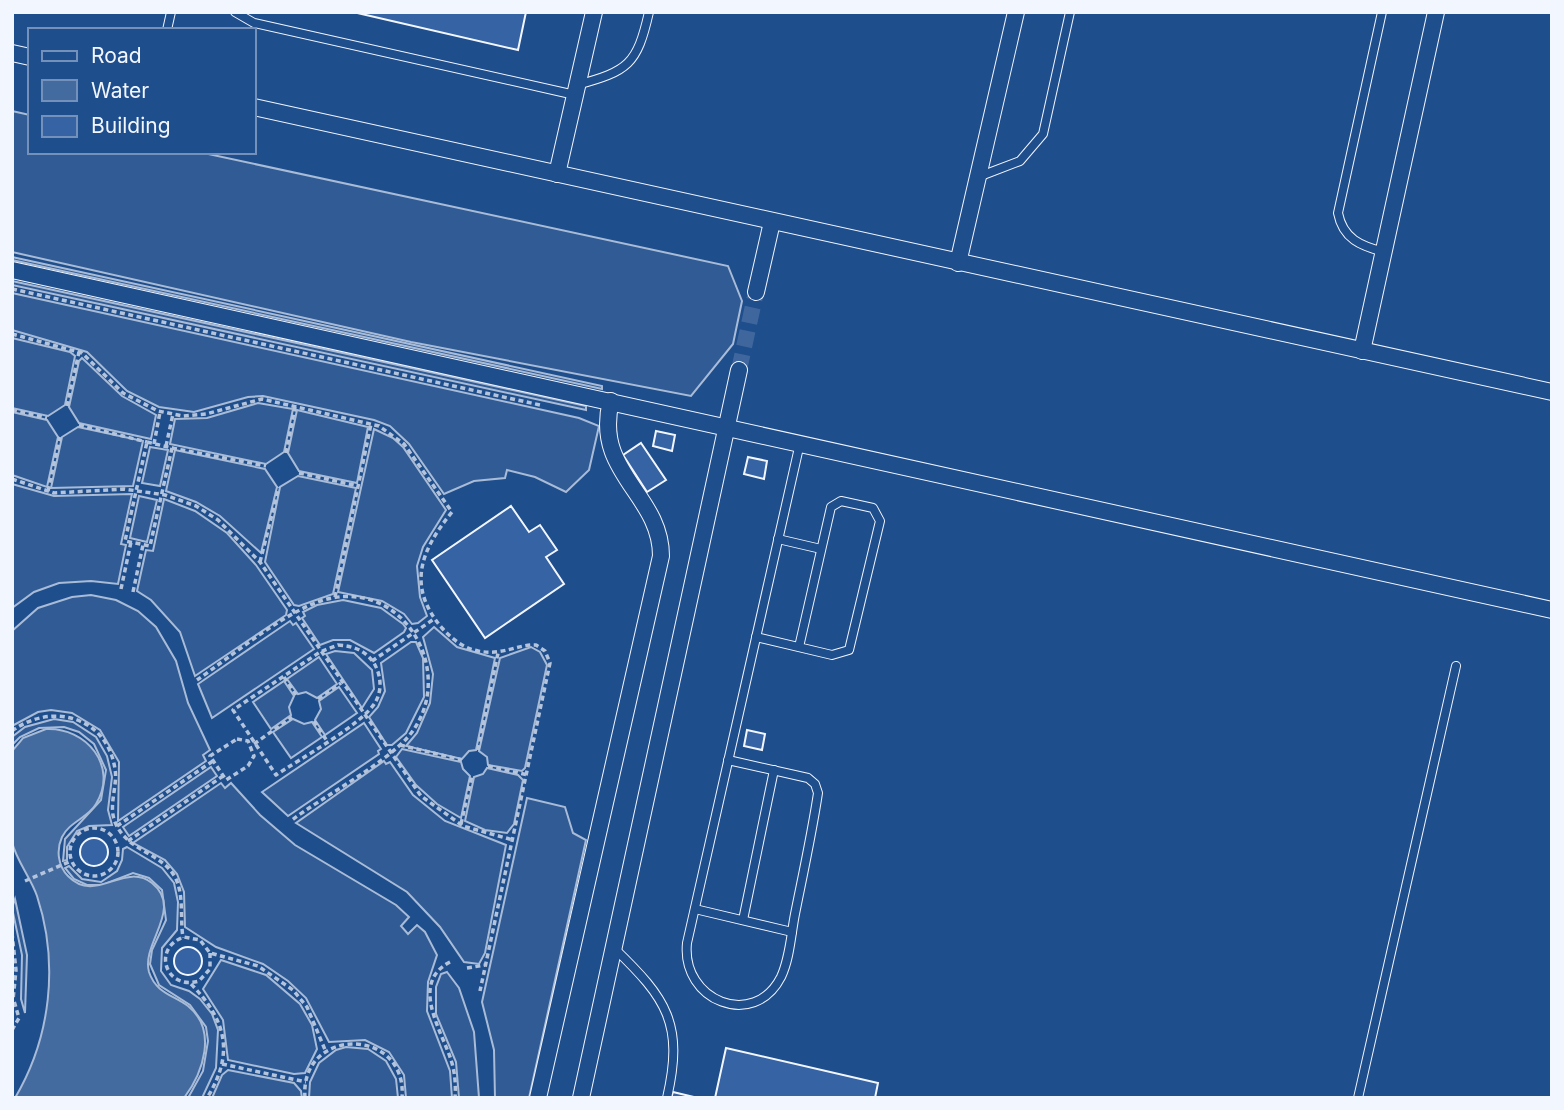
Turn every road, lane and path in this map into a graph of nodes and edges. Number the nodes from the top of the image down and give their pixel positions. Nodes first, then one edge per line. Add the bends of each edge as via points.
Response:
1 (235, 12) edge
2 (594, 12) edge
3 (649, 12) edge
4 (1016, 12) edge
5 (1070, 12) edge
6 (1382, 12) edge
7 (1436, 12) edge
8 (576, 90) junction
9 (256, 107) edge
10 (557, 174) junction
11 (978, 177) junction
12 (772, 222) junction
13 (1384, 253) junction
14 (958, 263) junction
15 (12, 270) edge
16 (12, 289) edge
17 (756, 292) tunnel mouth
18 (12, 334) edge
19 (1362, 351) junction
20 (79, 352) junction
21 (739, 370) tunnel mouth
22 (1552, 393) edge
23 (611, 401) junction
24 (67, 406) dead end
25 (296, 406) junction
26 (541, 406) dead end
27 (12, 410) edge
28 (160, 412) junction
29 (173, 414) junction
30 (47, 418) dead end
31 (372, 424) junction
32 (79, 425) dead end
33 (727, 427) junction
34 (60, 437) dead end
35 (147, 442) junction
36 (800, 443) junction
37 (154, 444) junction
38 (166, 446) junction
39 (172, 448) junction
40 (286, 453) dead end
41 (266, 466) dead end
42 (299, 473) dead end
43 (12, 479) edge
44 (358, 486) junction
45 (279, 487) dead end
46 (136, 490) junction
47 (48, 491) junction
48 (161, 496) junction
49 (778, 539) junction
50 (131, 542) junction
51 (143, 545) junction
52 (821, 548) junction
53 (260, 562) junction
54 (121, 589) dead end
55 (133, 592) dead end
56 (335, 597) junction
57 (1552, 610) edge
58 (294, 614) junction
59 (434, 619) junction
60 (414, 633) junction
61 (756, 637) junction
62 (799, 647) junction
63 (320, 652) junction
64 (498, 652) junction
65 (372, 661) junction
66 (1456, 666) dead end
67 (283, 676) junction
68 (197, 680) dead end
69 (341, 684) junction
70 (296, 695) dead end
71 (318, 699) dead end
72 (363, 716) junction
73 (292, 717) dead end
74 (314, 721) dead end
75 (12, 732) edge
76 (327, 741) junction
77 (253, 744) junction
78 (400, 745) junction
79 (478, 750) dead end
80 (388, 753) junction
81 (462, 760) dead end
82 (729, 760) junction
83 (213, 761) junction
84 (488, 766) dead end
85 (774, 770) junction
86 (528, 775) junction
87 (223, 776) junction
88 (472, 776) dead end
89 (292, 820) dead end
90 (460, 824) junction
91 (117, 826) junction
92 (123, 834) junction
93 (115, 840) junction
94 (513, 840) junction
95 (128, 841) junction
96 (71, 861) junction
97 (25, 881) dead end
98 (695, 909) junction
99 (743, 920) junction
100 (792, 932) junction
101 (12, 933) edge
102 (183, 938) junction
103 (614, 948) junction
104 (210, 953) junction
105 (450, 962) dead end
106 (486, 965) junction
107 (467, 968) dead end
108 (191, 984) junction
109 (480, 991) dead end
110 (13, 1000) edge
111 (12, 1030) edge
112 (326, 1052) junction
113 (222, 1064) junction
114 (306, 1082) junction
115 (207, 1098) edge
116 (305, 1098) edge
117 (402, 1098) edge
118 (455, 1098) edge
119 (538, 1098) edge
120 (581, 1098) edge
121 (667, 1098) edge
122 (1358, 1098) edge

1 - 8 lane via 254,23
2 - 8 street
3 - 8 lane via 632,61 617,73
4 - 11 street
5 - 11 lane via 1044,135 1020,161
6 - 13 lane via 1338,213 1349,238
7 - 13 street
8 - 10 street
9 - 10 street
10 - 12 street
11 - 14 street
12 - 14 street
12 - 17 street
13 - 19 street
14 - 19 street
15 - 23 street
16 - 26 path
18 - 20 path
19 - 22 street
20 - 24 path
20 - 28 path via 96,363 123,393
21 - 33 street
23 - 33 street
23 - 119 street via 608,428 612,450 630,487 653,516 661,556
25 - 29 path via 256,399 206,414
25 - 31 path
25 - 40 path
27 - 30 path
28 - 29 path
28 - 37 path
29 - 38 path
31 - 44 path
31 - 59 path via 404,444 452,512 427,547 422,563 423,594
32 - 35 path
33 - 36 street
33 - 103 street
34 - 47 path
35 - 37 path
35 - 46 path
36 - 49 lane
36 - 57 street
37 - 38 path
38 - 39 path
39 - 41 path
39 - 48 path
42 - 44 path
43 - 47 path
44 - 56 path
45 - 53 path
46 - 47 path
46 - 48 path
46 - 50 path via 125,541
48 - 51 path via 150,546
48 - 53 path via 186,502 218,520
49 - 52 lane
49 - 61 lane
50 - 51 path
50 - 54 path
51 - 55 path
52 - 62 lane
52 - 62 lane via 835,503 878,512 880,521 851,646 836,655
53 - 58 path
56 - 58 path
56 - 60 path via 381,604
58 - 63 path
58 - 68 path
59 - 60 path
59 - 64 path via 464,646
60 - 65 path
60 - 78 path via 425,653 429,684 418,723
61 - 62 lane
61 - 82 lane
63 - 65 path via 348,646
63 - 67 path
63 - 69 path
64 - 79 path
64 - 86 path via 536,645 550,663
65 - 72 path via 378,671 379,692
66 - 122 lane
67 - 70 path
67 - 77 path via 233,710
69 - 71 path
69 - 72 path
72 - 76 path
72 - 80 path
73 - 77 path
74 - 76 path
75 - 91 path via 30,719 52,715 76,719 97,734 115,769 113,813
76 - 77 path via 276,775
77 - 83 path via 243,739 232,741 210,756
77 - 87 path via 252,761 226,780
78 - 80 path
78 - 81 path
80 - 89 path
80 - 90 path via 421,796
82 - 85 lane
82 - 98 lane
83 - 87 path
83 - 91 path
84 - 86 path
85 - 99 lane
85 - 100 lane via 808,778 818,793
86 - 94 path
87 - 95 path
88 - 90 path
90 - 94 path
91 - 92 path
92 - 93 path
92 - 95 path
93 - 96 path via 100,829 85,830 74,839
93 - 96 path via 117,859 103,875 87,876
94 - 106 path
95 - 102 path via 173,874 180,892
96 - 97 path
98 - 99 lane
98 - 100 lane via 687,964 695,984 720,1002 741,1004 769,992 782,975
99 - 100 lane
101 - 110 path
102 - 104 path via 200,940
102 - 108 path via 166,952 166,968 176,981
103 - 120 street
103 - 121 lane via 652,988 672,1026 675,1052
104 - 108 path via 210,969
104 - 112 path via 258,966 283,981 307,1007
105 - 118 path via 437,974 430,1003 450,1058
106 - 107 path
106 - 109 path
108 - 113 path via 220,1021
110 - 111 path via 19,1018
112 - 114 path via 316,1060
112 - 117 path via 346,1043 380,1050 396,1067
113 - 114 path
113 - 115 path
114 - 116 path

